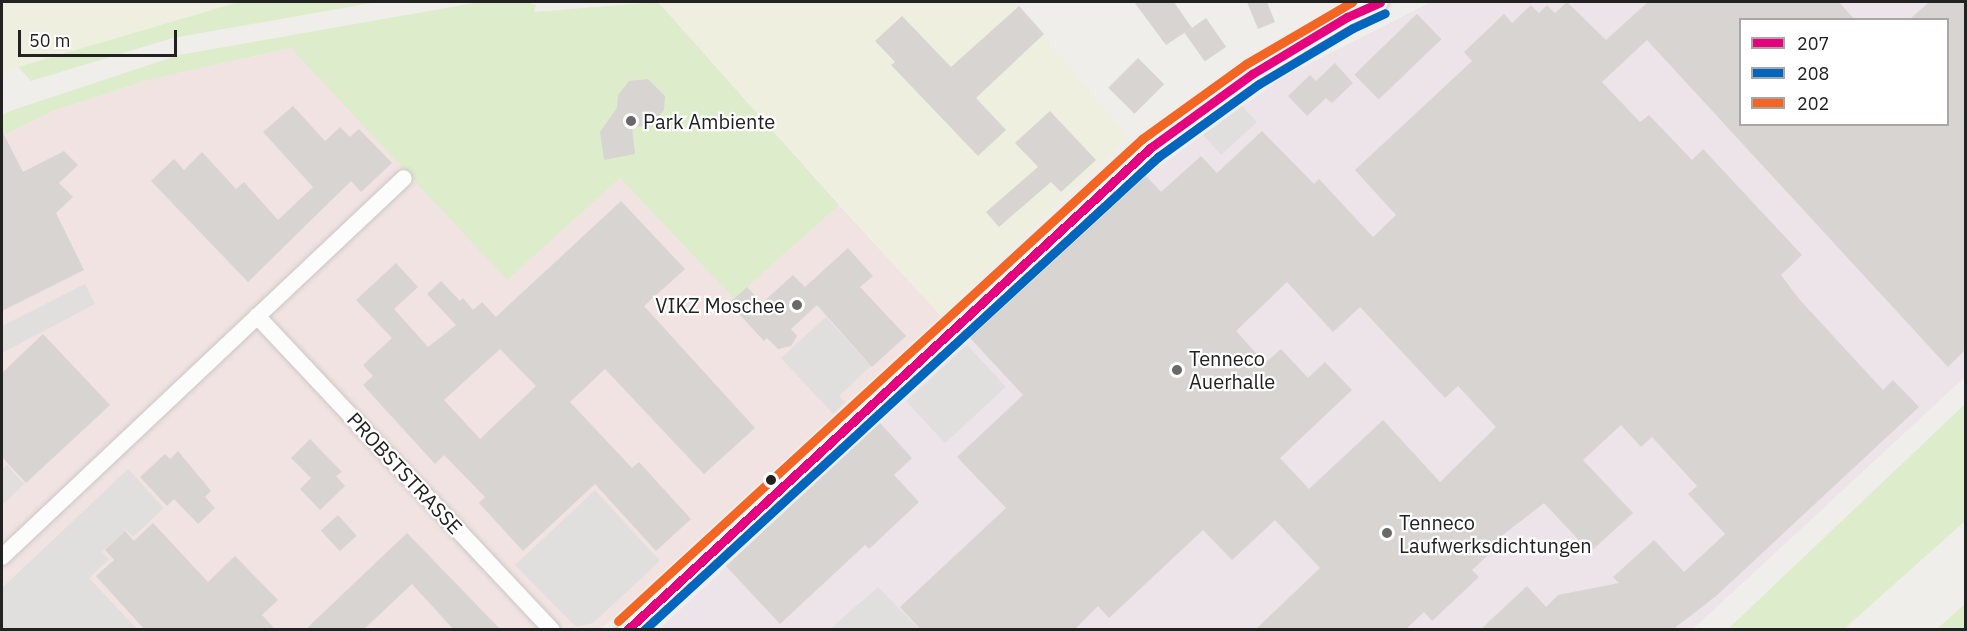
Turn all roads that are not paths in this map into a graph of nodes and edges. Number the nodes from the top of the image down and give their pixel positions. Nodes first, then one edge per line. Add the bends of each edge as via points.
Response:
1 (1359, 2) edge
2 (1380, 2) edge
3 (1347, 17) junction
4 (404, 178) dead end
5 (257, 316) junction
6 (2, 556) edge
7 (552, 630) edge
8 (626, 630) edge

1 - 3 street
2 - 3 street
3 - 8 street via 1226,92 1150,148
4 - 5 street
5 - 6 street
5 - 7 street, PROBSTSTRASSE

